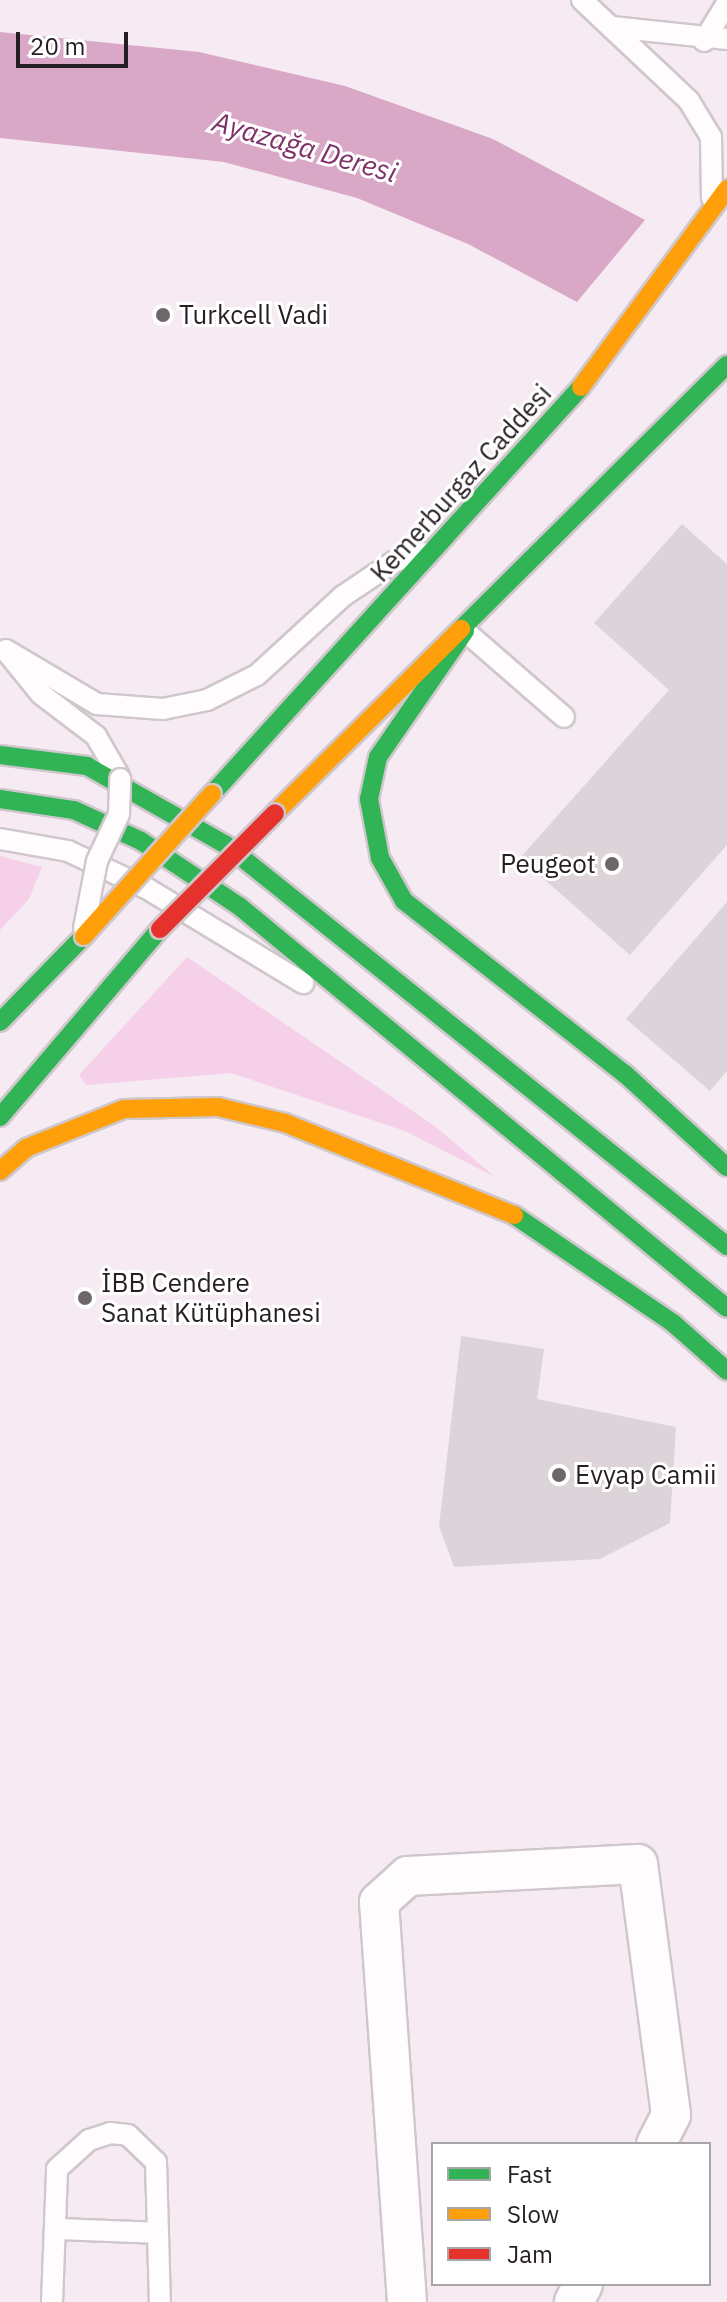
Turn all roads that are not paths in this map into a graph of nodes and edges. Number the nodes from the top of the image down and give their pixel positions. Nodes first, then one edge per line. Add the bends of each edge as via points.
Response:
1 (582, 0) edge
2 (727, 3) edge
3 (612, 27) junction
4 (727, 39) edge
5 (704, 41) junction
6 (727, 189) edge
7 (708, 218) junction
8 (727, 365) edge
9 (439, 549) junction
10 (465, 631) junction
11 (3, 648) edge
12 (564, 717) dead end
13 (0, 755) edge
14 (0, 799) edge
15 (0, 839) edge
16 (84, 936) junction
17 (17, 1011) junction
18 (0, 1022) edge
19 (0, 1033) edge
20 (466, 1091) junction
21 (0, 1117) edge
22 (727, 1167) edge
23 (0, 1171) edge
24 (727, 1246) edge
25 (727, 1308) edge
26 (727, 1371) edge
27 (657, 2142) edge
28 (55, 2229) junction
29 (158, 2233) junction
30 (52, 2302) edge
31 (160, 2302) edge
32 (407, 2302) edge

1 - 3 lane
2 - 5 lane
3 - 5 lane
3 - 7 lane via 689,101 711,137 716,179
4 - 5 lane
6 - 7 main road, Kemerburgaz Caddesi
7 - 9 main road, Kemerburgaz Caddesi via 637,320
8 - 10 main road
9 - 11 lane via 395,561 343,596 257,675 207,700 163,709 97,704
9 - 16 main road, Kemerburgaz Caddesi, bridge
10 - 12 lane
10 - 21 main road, bridge via 160,929
10 - 22 main road via 378,757 369,799 380,858 404,901 625,1074
11 - 16 lane, bridge via 41,694 96,736 120,779 119,814 84,903
13 - 24 main road via 87,766 156,799 226,845
14 - 20 main road via 74,810 141,841 239,906
15 - 20 lane via 68,851 146,888
16 - 17 main road, Kemerburgaz Caddesi
17 - 18 main road
17 - 19 main road
20 - 25 main road
23 - 26 main road via 26,1148 124,1109 218,1107 285,1123 465,1190 532,1225 673,1323
27 - 32 street via 671,2115 638,1864 408,1876 379,1902
28 - 29 lane
28 - 29 lane via 57,2169 89,2140 110,2133 128,2135 156,2162
28 - 30 lane
29 - 31 lane

